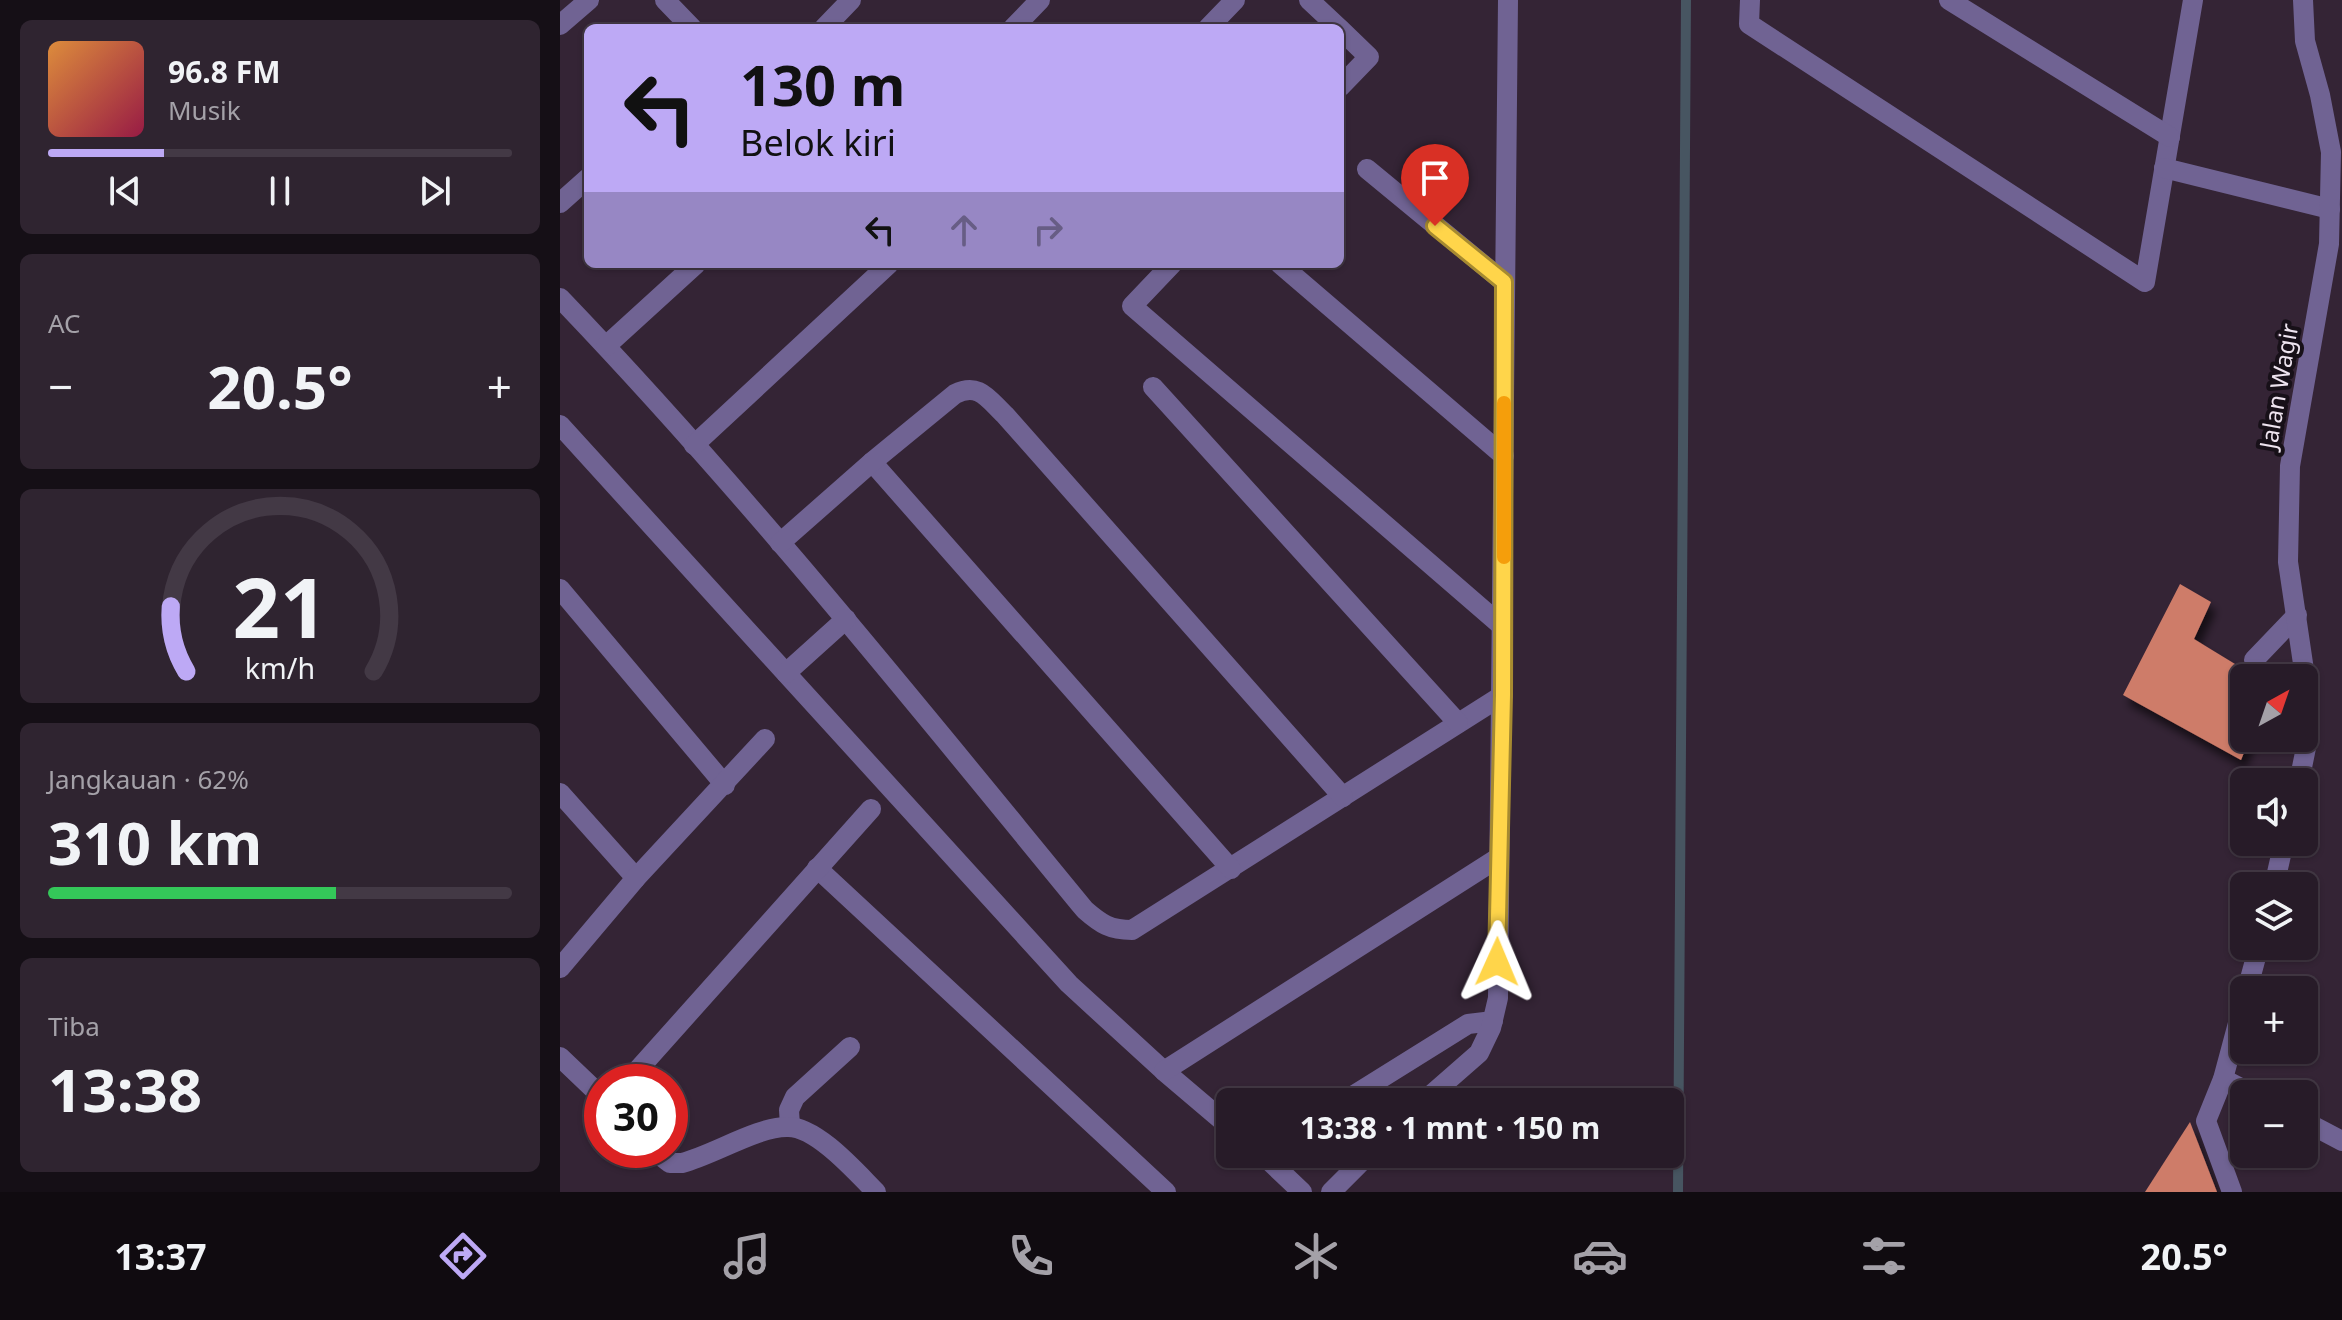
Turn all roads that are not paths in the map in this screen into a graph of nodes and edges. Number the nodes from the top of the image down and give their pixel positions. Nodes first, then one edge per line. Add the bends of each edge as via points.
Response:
1 (589, 0) edge
2 (665, 0) edge
3 (851, 0) edge
4 (1040, 0) edge
5 (1235, 0) edge
6 (1309, 0) edge
7 (1508, 0) edge
8 (1750, 0) edge
9 (1949, 0) edge
10 (2193, 0) edge
11 (2303, 0) edge
12 (688, 24) edge
13 (828, 24) edge
14 (1017, 24) edge
15 (1212, 24) edge
16 (1334, 24) edge
17 (560, 25) edge
18 (1344, 34) edge
19 (1344, 83) edge
20 (2170, 137) junction
21 (2164, 168) junction
22 (1367, 169) dead end
23 (584, 182) edge
24 (560, 203) edge
25 (2330, 209) junction
26 (692, 268) edge
27 (885, 268) edge
28 (1168, 268) edge
29 (1285, 268) edge
30 (1504, 282) junction
31 (560, 298) edge
32 (606, 346) junction
33 (1153, 387) dead end
34 (560, 425) edge
35 (694, 445) junction
36 (1504, 456) junction
37 (872, 462) junction
38 (780, 543) junction
39 (560, 589) edge
40 (2297, 615) junction
41 (846, 619) junction
42 (1503, 627) junction
43 (2254, 660) dead end
44 (786, 673) junction
45 (1503, 695) junction
46 (1458, 723) junction
47 (765, 739) dead end
48 (2302, 768) edge
49 (725, 785) junction
50 (560, 793) edge
51 (1343, 797) junction
52 (871, 809) dead end
53 (1498, 858) junction
54 (817, 868) junction
55 (1231, 869) junction
56 (636, 878) junction
57 (560, 968) edge
58 (1493, 1021) junction
59 (850, 1047) dead end
60 (2230, 1053) edge
61 (561, 1060) edge
62 (643, 1064) edge
63 (1164, 1071) junction
64 (2223, 1079) junction
65 (584, 1081) edge
66 (2230, 1083) edge
67 (1365, 1088) edge
68 (1439, 1088) edge
69 (1216, 1115) edge
70 (790, 1126) junction
71 (2318, 1128) edge
72 (2342, 1141) edge
73 (688, 1161) edge
74 (1277, 1168) edge
75 (1355, 1168) edge
76 (876, 1192) edge
77 (1166, 1192) edge
78 (1302, 1192) edge
79 (1331, 1192) edge
80 (2232, 1192) edge

1 - 17 street
2 - 12 street
3 - 13 street
4 - 14 street
5 - 15 street
6 - 16 street
7 - 30 street
8 - 21 street via 1749,24 2145,282
9 - 20 street
10 - 20 street
11 - 25 street, Jalan Wagir via 2305,41 2331,152
18 - 19 street via 1369,57
20 - 21 street
21 - 25 street
22 - 30 street
23 - 24 street
25 - 40 street, Jalan Wagir via 2329,244 2290,466 2288,562
26 - 32 street
27 - 35 street
28 - 42 street via 1132,306
29 - 36 street
30 - 36 street
31 - 32 street
32 - 35 street
33 - 46 street
34 - 44 street
35 - 38 street
36 - 42 street
37 - 38 street
37 - 51 street via 955,394 966,389 986,396
37 - 55 street
38 - 41 street
39 - 49 street
40 - 43 street
40 - 48 street, Jalan Wagir via 2309,704
41 - 44 street
41 - 55 street via 1101,925 1132,930
42 - 45 street
44 - 63 street via 1069,984
45 - 46 street
45 - 53 street
46 - 51 street
47 - 49 street
49 - 56 street
50 - 56 street
51 - 55 street
52 - 54 street
53 - 58 street via 1498,998
53 - 63 street
54 - 62 street
54 - 77 street
56 - 57 street
58 - 67 street via 1468,1024
58 - 68 street via 1479,1053
59 - 70 street via 795,1097
60 - 64 street
61 - 65 street
63 - 69 street
64 - 66 street
64 - 80 street via 2206,1121
70 - 73 street
70 - 76 street via 823,1141
71 - 72 street
74 - 78 street
75 - 79 street

